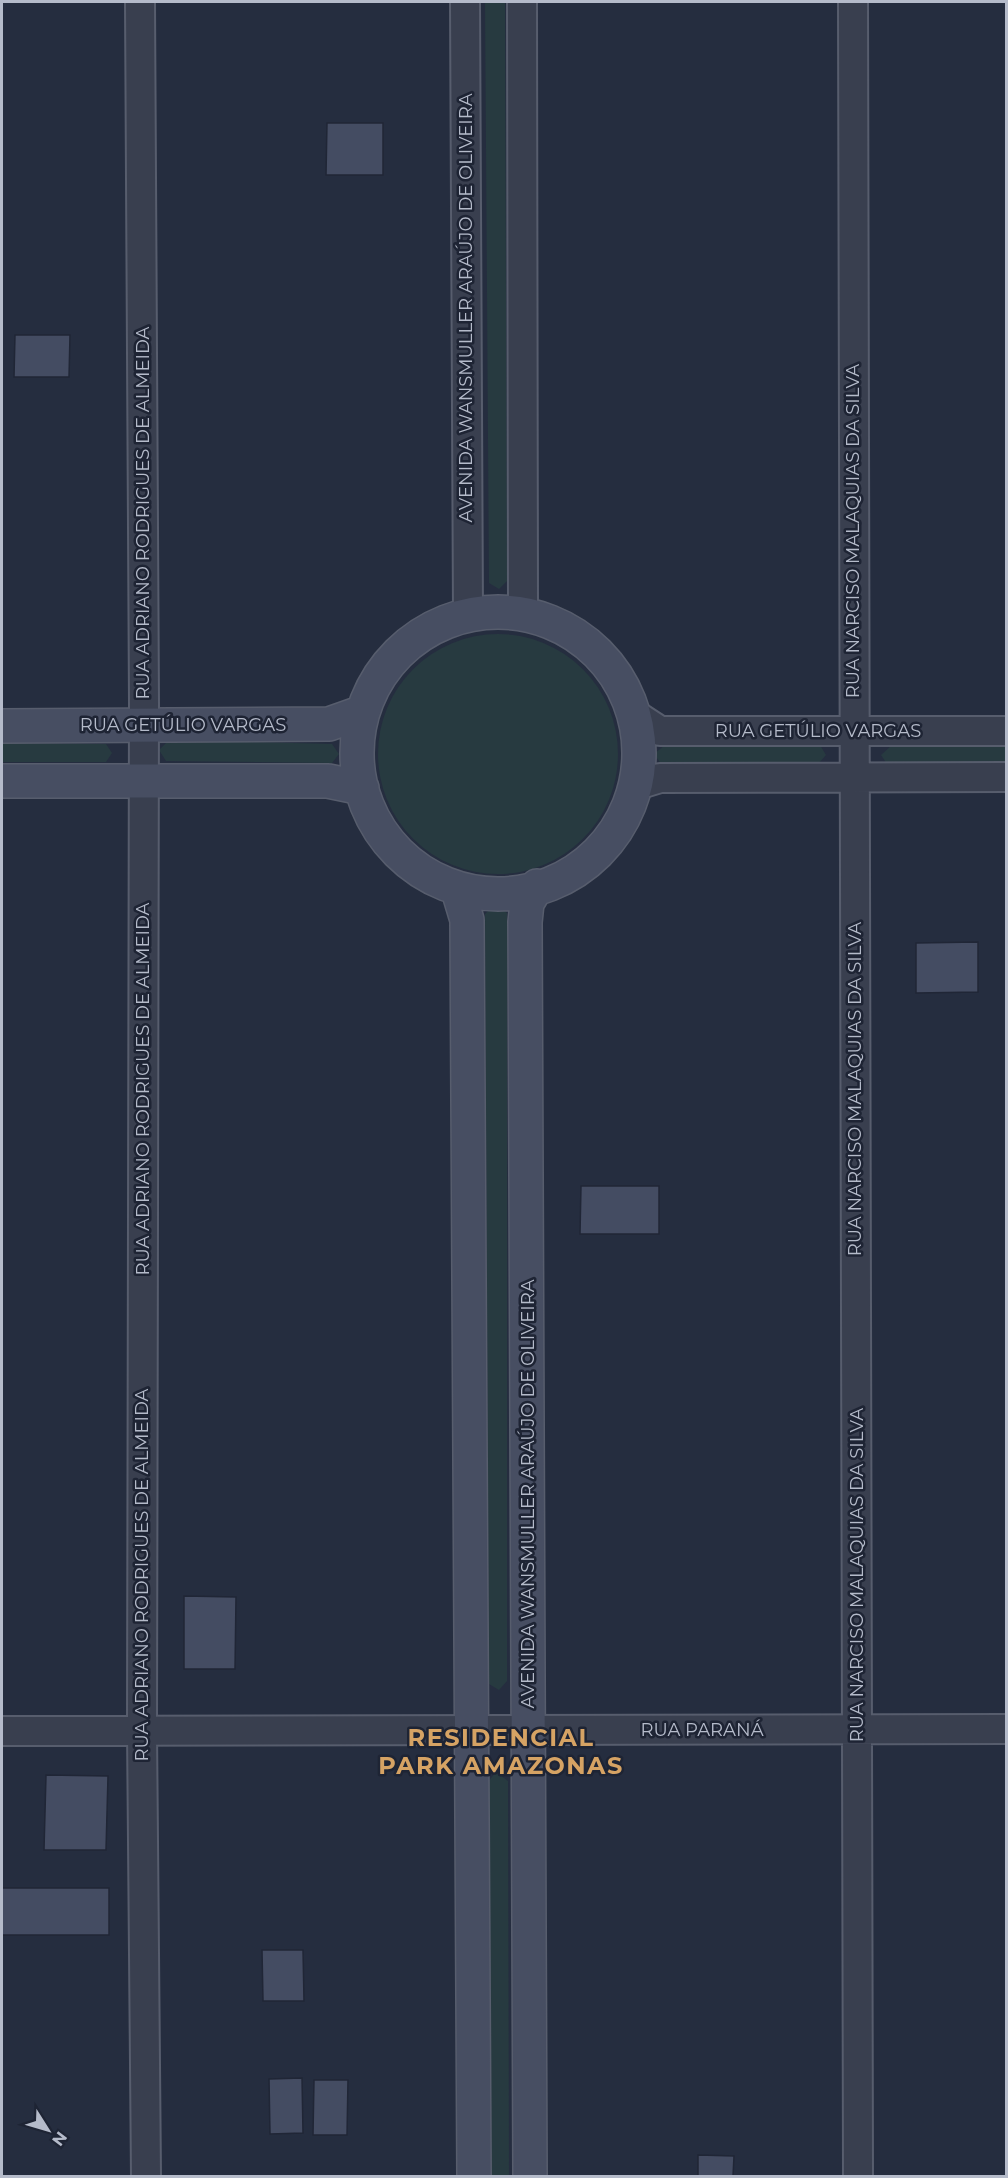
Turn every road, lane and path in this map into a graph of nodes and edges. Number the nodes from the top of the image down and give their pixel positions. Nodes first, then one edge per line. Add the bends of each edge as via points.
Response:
1 (140, 2) edge
2 (465, 2) edge
3 (522, 2) edge
4 (853, 2) edge
5 (523, 613) junction
6 (468, 614) junction
7 (363, 712) junction
8 (634, 714) junction
9 (144, 725) junction
10 (2, 726) edge
11 (1006, 731) edge
12 (854, 732) junction
13 (854, 777) junction
14 (1006, 777) edge
15 (2, 781) edge
16 (143, 781) junction
17 (634, 786) junction
18 (362, 788) junction
19 (537, 886) junction
20 (458, 890) junction
21 (1006, 1729) edge
22 (142, 1730) junction
23 (857, 1730) junction
24 (2, 1731) edge
25 (473, 1731) junction
26 (529, 1731) junction
27 (146, 2176) edge
28 (474, 2176) edge
29 (530, 2176) edge
30 (858, 2176) edge

1 - 9 street, RUA ADRIANO RODRIGUES DE ALMEIDA
2 - 6 street, AVENIDA WANSMULLER ARAÚJO DE OLIVEIRA
3 - 5 street
4 - 12 street, RUA NARCISO MALAQUIAS DA SILVA
5 - 6 street
5 - 8 street via 561,625 593,648 619,678
6 - 7 street via 430,628 398,652 374,685
7 - 9 street, RUA GETÚLIO VARGAS via 329,724
7 - 18 street via 356,753
8 - 12 street, RUA GETÚLIO VARGAS via 660,731
8 - 17 street via 639,742
9 - 10 street, RUA GETÚLIO VARGAS
9 - 16 street, RUA ADRIANO RODRIGUES DE ALMEIDA
11 - 12 street, RUA GETÚLIO VARGAS
12 - 13 street, RUA NARCISO MALAQUIAS DA SILVA
13 - 14 street
13 - 17 street via 660,778
13 - 23 street, RUA NARCISO MALAQUIAS DA SILVA
15 - 16 street
16 - 18 street via 328,781
16 - 22 street, RUA ADRIANO RODRIGUES DE ALMEIDA
17 - 19 street via 626,813 600,851 564,878
18 - 20 street via 374,823 399,856 433,880
19 - 20 street via 521,893
19 - 26 street, AVENIDA WANSMULLER ARAÚJO DE OLIVEIRA via 527,903 525,922
20 - 25 street via 467,920
21 - 23 street, RUA PARANÁ
22 - 24 street, RUA PARANÁ
22 - 25 street, RUA PARANÁ
22 - 27 street, RUA ADRIANO RODRIGUES DE ALMEIDA
23 - 26 street, RUA PARANÁ
23 - 30 street, RUA NARCISO MALAQUIAS DA SILVA
25 - 26 street, RUA PARANÁ
25 - 28 street
26 - 29 street, AVENIDA WANSMULLER ARAÚJO DE OLIVEIRA

